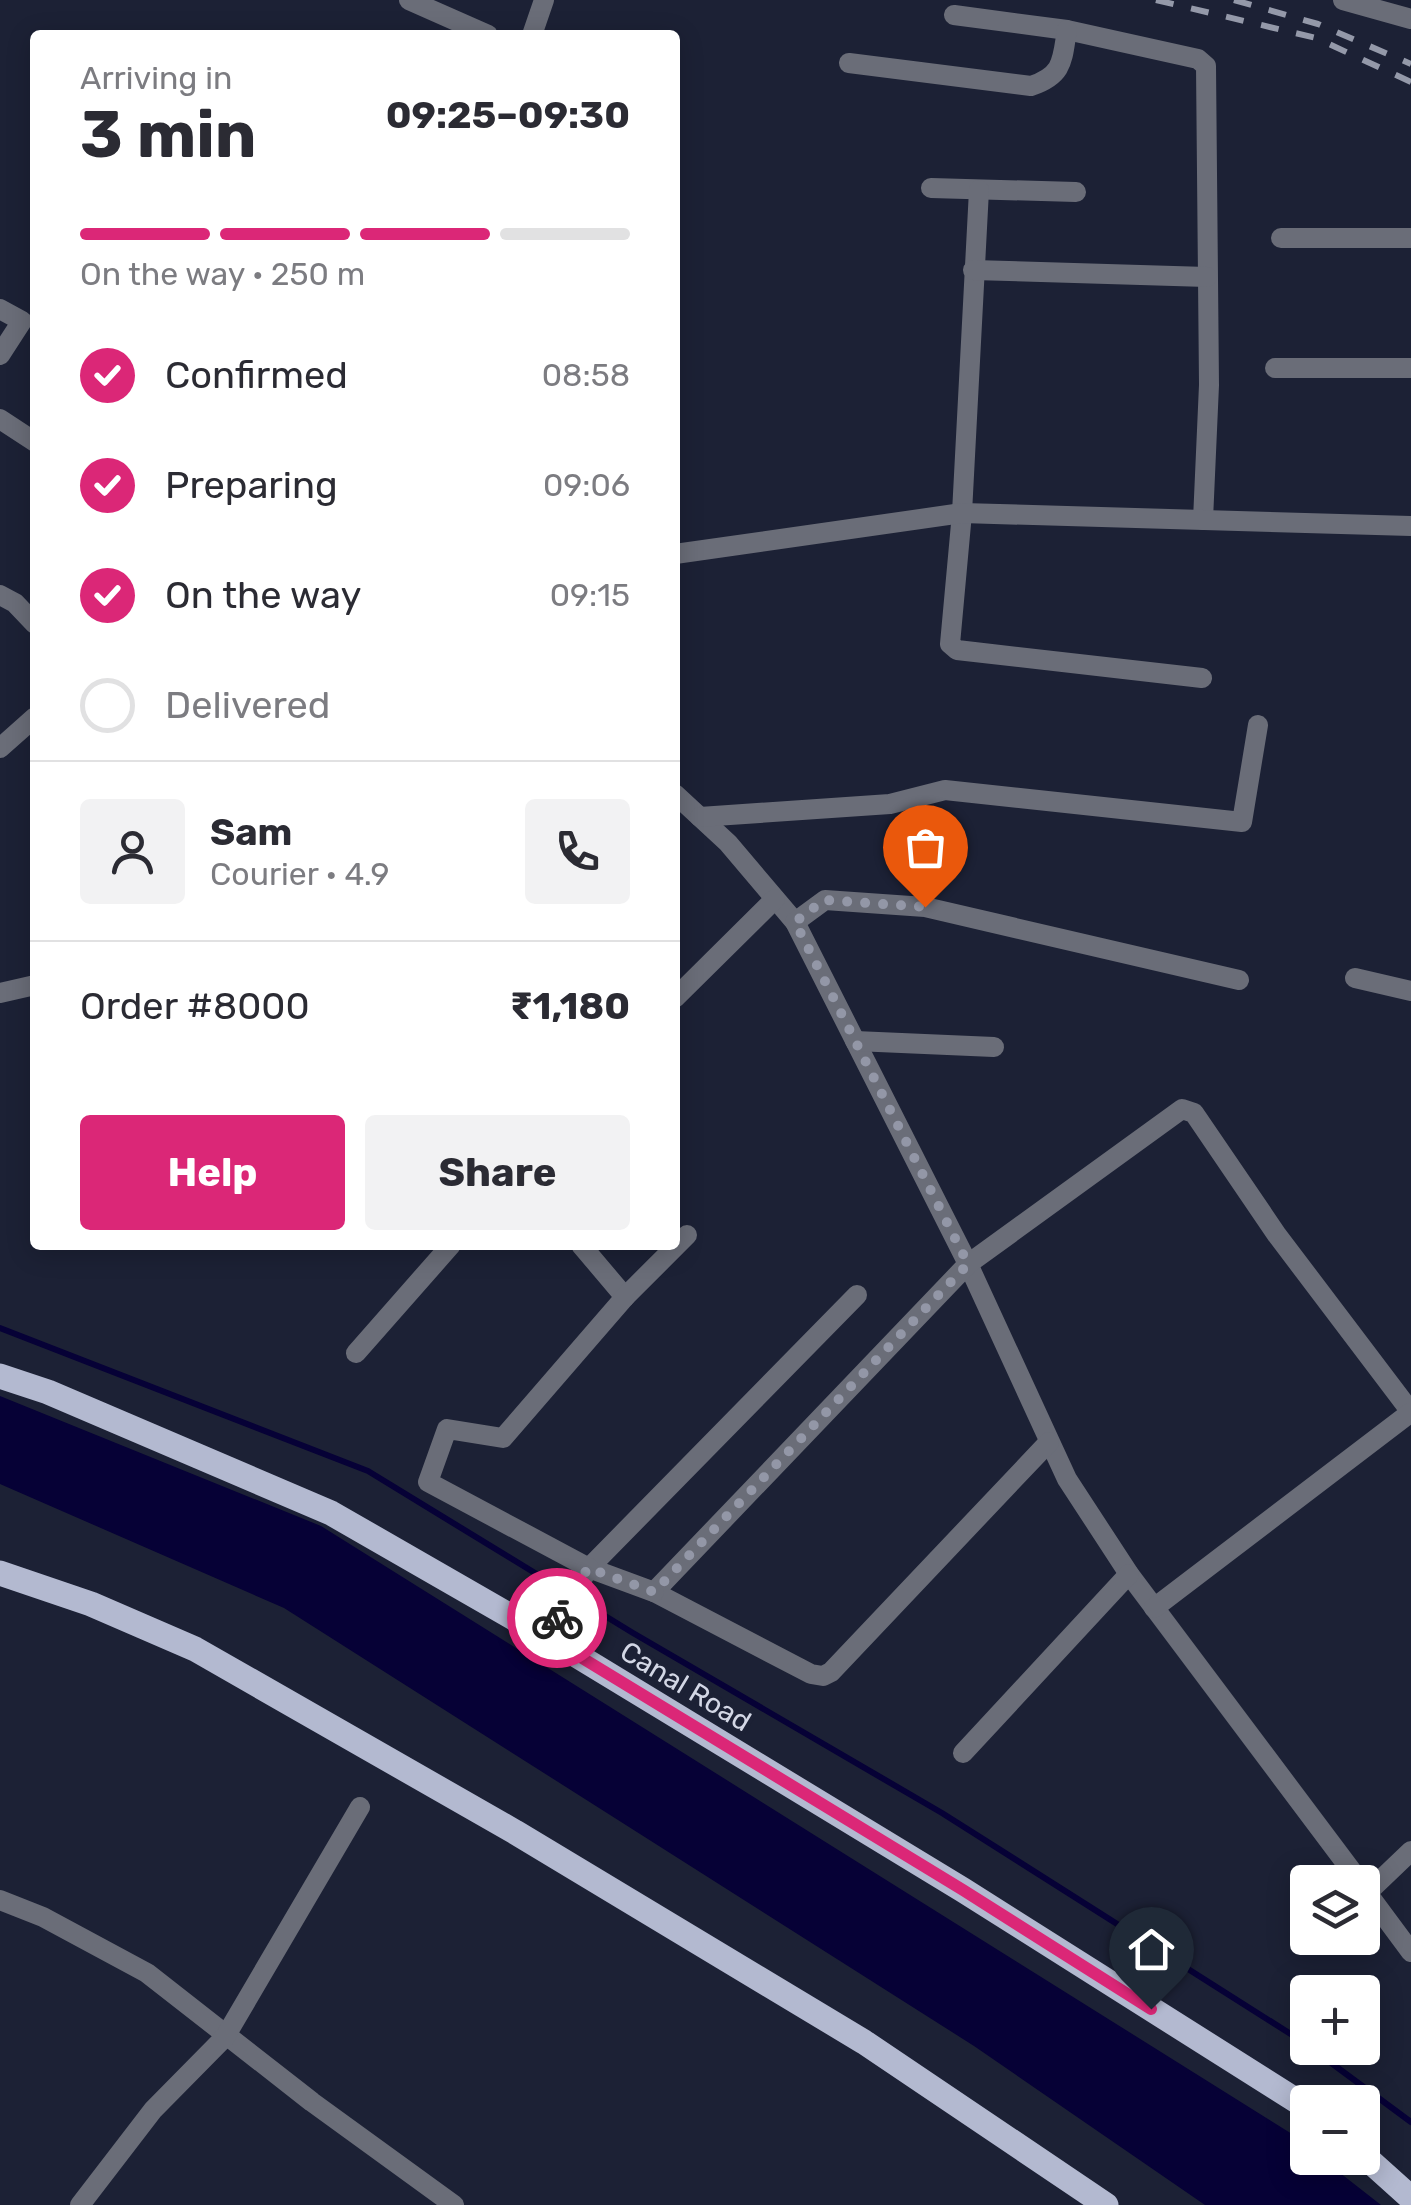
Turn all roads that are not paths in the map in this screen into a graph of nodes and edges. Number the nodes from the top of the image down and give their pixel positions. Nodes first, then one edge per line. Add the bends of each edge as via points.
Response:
1 (409, 0) edge
2 (544, 0) edge
3 (1344, 0) edge
4 (954, 15) dead end
5 (1411, 19) edge
6 (477, 30) edge
7 (534, 30) edge
8 (1067, 30) junction
9 (849, 63) dead end
10 (931, 188) dead end
11 (978, 190) junction
12 (1076, 192) dead end
13 (1281, 238) dead end
14 (1411, 238) edge
15 (974, 270) junction
16 (1207, 276) junction
17 (0, 308) edge
18 (0, 355) edge
19 (1274, 368) dead end
20 (1411, 368) edge
21 (0, 419) edge
22 (30, 439) edge
23 (962, 513) junction
24 (1202, 520) junction
25 (1411, 526) edge
26 (680, 553) edge
27 (0, 595) edge
28 (29, 619) edge
29 (1202, 678) dead end
30 (30, 721) edge
31 (1258, 725) dead end
32 (1, 746) edge
33 (680, 799) edge
34 (700, 817) junction
35 (775, 899) junction
36 (795, 922) junction
37 (1355, 978) dead end
38 (1239, 980) dead end
39 (30, 987) edge
40 (1411, 991) edge
41 (680, 993) edge
42 (0, 994) edge
43 (855, 1041) junction
44 (994, 1047) dead end
45 (687, 1235) dead end
46 (680, 1242) edge
47 (448, 1250) edge
48 (585, 1250) edge
49 (672, 1250) edge
50 (968, 1264) junction
51 (857, 1296) dead end
52 (626, 1297) junction
53 (356, 1352) dead end
54 (0, 1376) edge
55 (1410, 1413) edge
56 (1050, 1442) junction
57 (588, 1568) junction
58 (0, 1573) edge
59 (1129, 1574) junction
60 (654, 1592) junction
61 (1154, 1608) junction
62 (546, 1636) junction
63 (963, 1753) dead end
64 (360, 1807) dead end
65 (1411, 1851) edge
66 (1347, 1865) edge
67 (1380, 1874) edge
68 (0, 1900) edge
69 (1380, 1910) edge
70 (1411, 1952) edge
71 (225, 2036) junction
72 (1290, 2097) edge
73 (1380, 2170) edge
74 (1411, 2198) edge
75 (80, 2205) edge
76 (454, 2205) edge
77 (1106, 2205) edge

1 - 6 street
2 - 7 street
3 - 5 street
4 - 8 street
8 - 9 street via 1057,72 1032,86
8 - 16 street via 1206,66
10 - 11 street
11 - 12 street
11 - 15 street
13 - 14 street
15 - 16 street
15 - 23 street
16 - 24 street
17 - 18 street via 22,321
19 - 20 street
21 - 22 street
23 - 24 street
23 - 26 street
23 - 29 street via 950,634 957,650
24 - 25 street
27 - 28 street
30 - 32 street
31 - 34 street via 1246,818 1237,823 945,790 890,804
33 - 34 street
34 - 35 street
35 - 36 street
35 - 41 street
36 - 38 street via 824,900 925,907
36 - 43 street
37 - 40 street
39 - 42 street
43 - 44 street
43 - 50 street
45 - 46 street
47 - 53 street
48 - 52 street
49 - 52 street
50 - 55 street via 1188,1109
50 - 56 street
50 - 60 street
51 - 57 street
52 - 57 street via 503,1438 446,1428 428,1482
54 - 62 main road, Canal Road via 332,1513
55 - 61 street
56 - 59 street
56 - 60 street via 823,1676
57 - 60 street
57 - 62 street
58 - 77 main road via 195,1650 498,1822 864,2042
59 - 61 street
59 - 63 street
61 - 66 street
62 - 72 main road, Canal Road
64 - 71 street
65 - 67 street
68 - 71 street via 147,1973
69 - 70 street
71 - 75 street via 154,2110
71 - 76 street
73 - 74 main road

